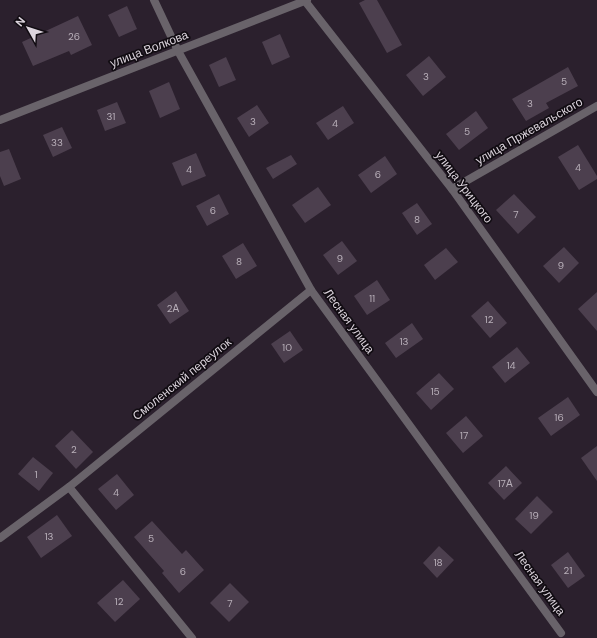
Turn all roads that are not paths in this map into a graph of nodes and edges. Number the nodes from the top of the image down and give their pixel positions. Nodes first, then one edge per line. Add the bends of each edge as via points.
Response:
1 (154, 0) edge
2 (306, 0) edge
3 (178, 51) junction
4 (597, 106) edge
5 (0, 120) edge
6 (452, 190) junction
7 (311, 290) junction
8 (597, 392) edge
9 (69, 487) junction
10 (0, 538) edge
11 (561, 633) dead end
12 (192, 638) edge

1 - 3 street, Лесная улица
2 - 3 street, улица Волкова
2 - 6 street, улица Урицкого
3 - 5 street, улица Волкова
3 - 7 street, Лесная улица
4 - 6 street, улица Пржевальского
6 - 8 street, улица Урицкого
7 - 9 street, Смоленский переулок
7 - 11 street, Лесная улица
9 - 10 street, Смоленский переулок
9 - 12 street

